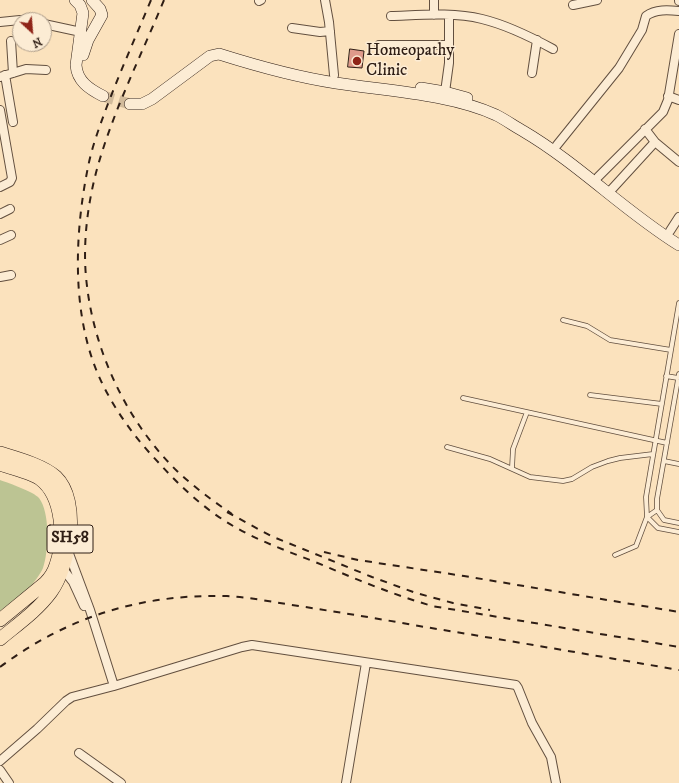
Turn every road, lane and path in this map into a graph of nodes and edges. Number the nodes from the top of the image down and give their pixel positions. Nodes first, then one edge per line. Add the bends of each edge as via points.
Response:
1 (75, 0) edge
2 (92, 0) edge
3 (325, 0) edge
4 (434, 0) edge
5 (597, 0) edge
6 (573, 5) dead end
7 (679, 11) edge
8 (434, 15) junction
9 (449, 15) junction
10 (391, 16) dead end
11 (12, 21) edge
12 (0, 22) edge
13 (52, 26) edge
14 (292, 28) dead end
15 (330, 31) junction
16 (81, 32) junction
17 (679, 38) edge
18 (536, 40) junction
19 (11, 41) dead end
20 (379, 45) dead end
21 (449, 45) junction
22 (552, 49) dead end
23 (676, 67) edge
24 (46, 70) dead end
25 (532, 74) dead end
26 (6, 75) edge
27 (334, 75) junction
28 (444, 92) junction
29 (668, 96) junction
30 (679, 100) edge
31 (0, 110) edge
32 (13, 122) dead end
33 (645, 129) junction
34 (655, 142) junction
35 (557, 145) junction
36 (679, 162) edge
37 (598, 177) junction
38 (0, 187) edge
39 (612, 189) junction
40 (10, 209) dead end
41 (0, 214) edge
42 (679, 217) edge
43 (674, 234) edge
44 (11, 235) dead end
45 (0, 240) edge
46 (679, 245) edge
47 (11, 275) dead end
48 (0, 278) edge
49 (679, 303) edge
50 (563, 320) dead end
51 (671, 350) junction
52 (666, 376) junction
53 (679, 376) edge
54 (590, 395) dead end
55 (463, 398) dead end
56 (662, 404) junction
57 (527, 412) junction
58 (655, 441) junction
59 (667, 443) junction
60 (447, 447) dead end
61 (0, 452) edge
62 (653, 454) junction
63 (664, 461) junction
64 (0, 464) edge
65 (679, 464) edge
66 (512, 468) junction
67 (657, 510) junction
68 (647, 517) junction
69 (679, 523) edge
70 (679, 532) edge
71 (64, 545) junction
72 (615, 555) dead end
73 (63, 569) junction
74 (0, 620) edge
75 (0, 639) edge
76 (366, 663) junction
77 (111, 687) junction
78 (79, 753) dead end
79 (0, 761) edge
80 (0, 770) edge
81 (9, 783) edge
82 (121, 783) edge
83 (346, 783) edge
84 (556, 783) edge

1 - 16 main road via 83,13
2 - 16 main road via 102,15 85,46 82,63 91,81 104,93 87,87 76,71
3 - 15 street
4 - 8 street
5 - 6 street
7 - 35 street via 666,10 646,16 642,30 619,68
8 - 9 street
8 - 10 street
9 - 18 street via 483,19
9 - 21 street
11 - 12 street
13 - 16 street
14 - 15 street
15 - 27 street
17 - 23 street
18 - 22 street
18 - 25 street
19 - 26 street
20 - 21 street
21 - 28 street
23 - 29 street
24 - 26 street via 26,69
26 - 32 street
27 - 28 main road
27 - 46 main road via 263,61 226,48 215,47 145,96 131,101 142,104 152,99 210,56 219,54 276,71 334,83 456,102 498,116 545,144 635,215
28 - 35 main road via 488,104
29 - 30 street
29 - 33 street via 662,112
31 - 38 street via 12,178
33 - 34 street
33 - 37 street
34 - 36 street
34 - 39 street
35 - 37 main road
37 - 39 main road
39 - 43 main road
40 - 41 street
42 - 43 street
44 - 45 street
47 - 48 street
49 - 51 lane
50 - 51 lane via 587,326 610,340
51 - 52 lane
52 - 53 lane
52 - 56 lane
53 - 59 lane
54 - 56 lane
55 - 57 lane
56 - 58 lane
57 - 58 lane
57 - 66 lane via 513,449
58 - 59 lane
58 - 62 lane
59 - 63 lane
60 - 66 lane via 490,458
61 - 71 main road, SH58 via 51,473 61,483 71,515 71,530
62 - 66 lane via 608,461 568,481 530,477
62 - 68 lane via 646,497
63 - 65 lane
63 - 67 lane
64 - 71 main road, SH58 via 39,478 46,484 57,506
67 - 68 lane
67 - 69 lane via 664,520
68 - 70 lane via 658,528
68 - 72 lane via 636,546
71 - 73 main road, SH58
71 - 74 main road, SH58 via 51,577
71 - 77 street via 90,610
73 - 75 main road, SH58 via 55,586 40,606
73 - 77 street via 73,582 84,607
76 - 77 street via 247,646
76 - 83 street
76 - 84 street via 516,685 532,723 551,757
77 - 79 street via 69,699
78 - 82 street
80 - 81 street

